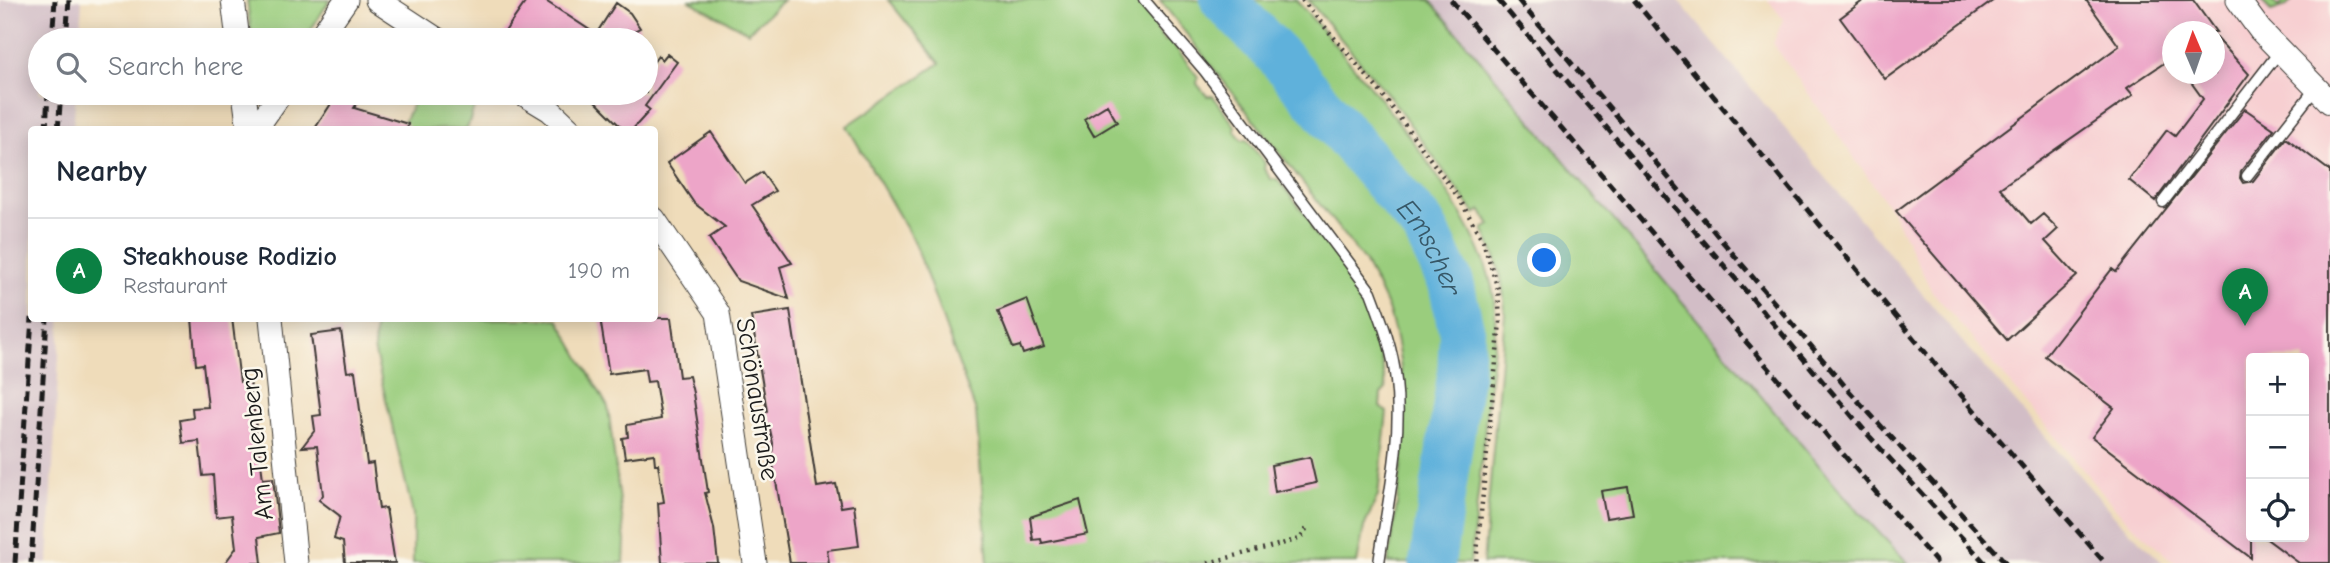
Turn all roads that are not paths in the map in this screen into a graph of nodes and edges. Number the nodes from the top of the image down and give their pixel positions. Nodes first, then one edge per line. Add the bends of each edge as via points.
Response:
1 (233, 0) edge
2 (346, 0) edge
3 (377, 0) edge
4 (1144, 0) edge
5 (2238, 0) edge
6 (236, 28) edge
7 (326, 28) edge
8 (420, 28) edge
9 (2280, 51) junction
10 (2322, 96) edge
11 (246, 105) edge
12 (273, 105) edge
13 (542, 105) edge
14 (248, 126) edge
15 (259, 126) edge
16 (567, 126) edge
17 (2247, 176) dead end
18 (2163, 202) dead end
19 (658, 225) edge
20 (271, 322) edge
21 (296, 563) edge
22 (755, 563) edge
23 (1379, 563) edge

1 - 6 street
2 - 7 street
3 - 8 street
4 - 23 lane via 1213,82 1371,292 1387,334 1396,381 1396,430
5 - 9 street
9 - 10 street
9 - 18 lane
10 - 17 lane
11 - 14 street
12 - 15 street
13 - 16 street
19 - 22 street, Schönaustraße via 718,313
20 - 21 street, Am Talenberg

